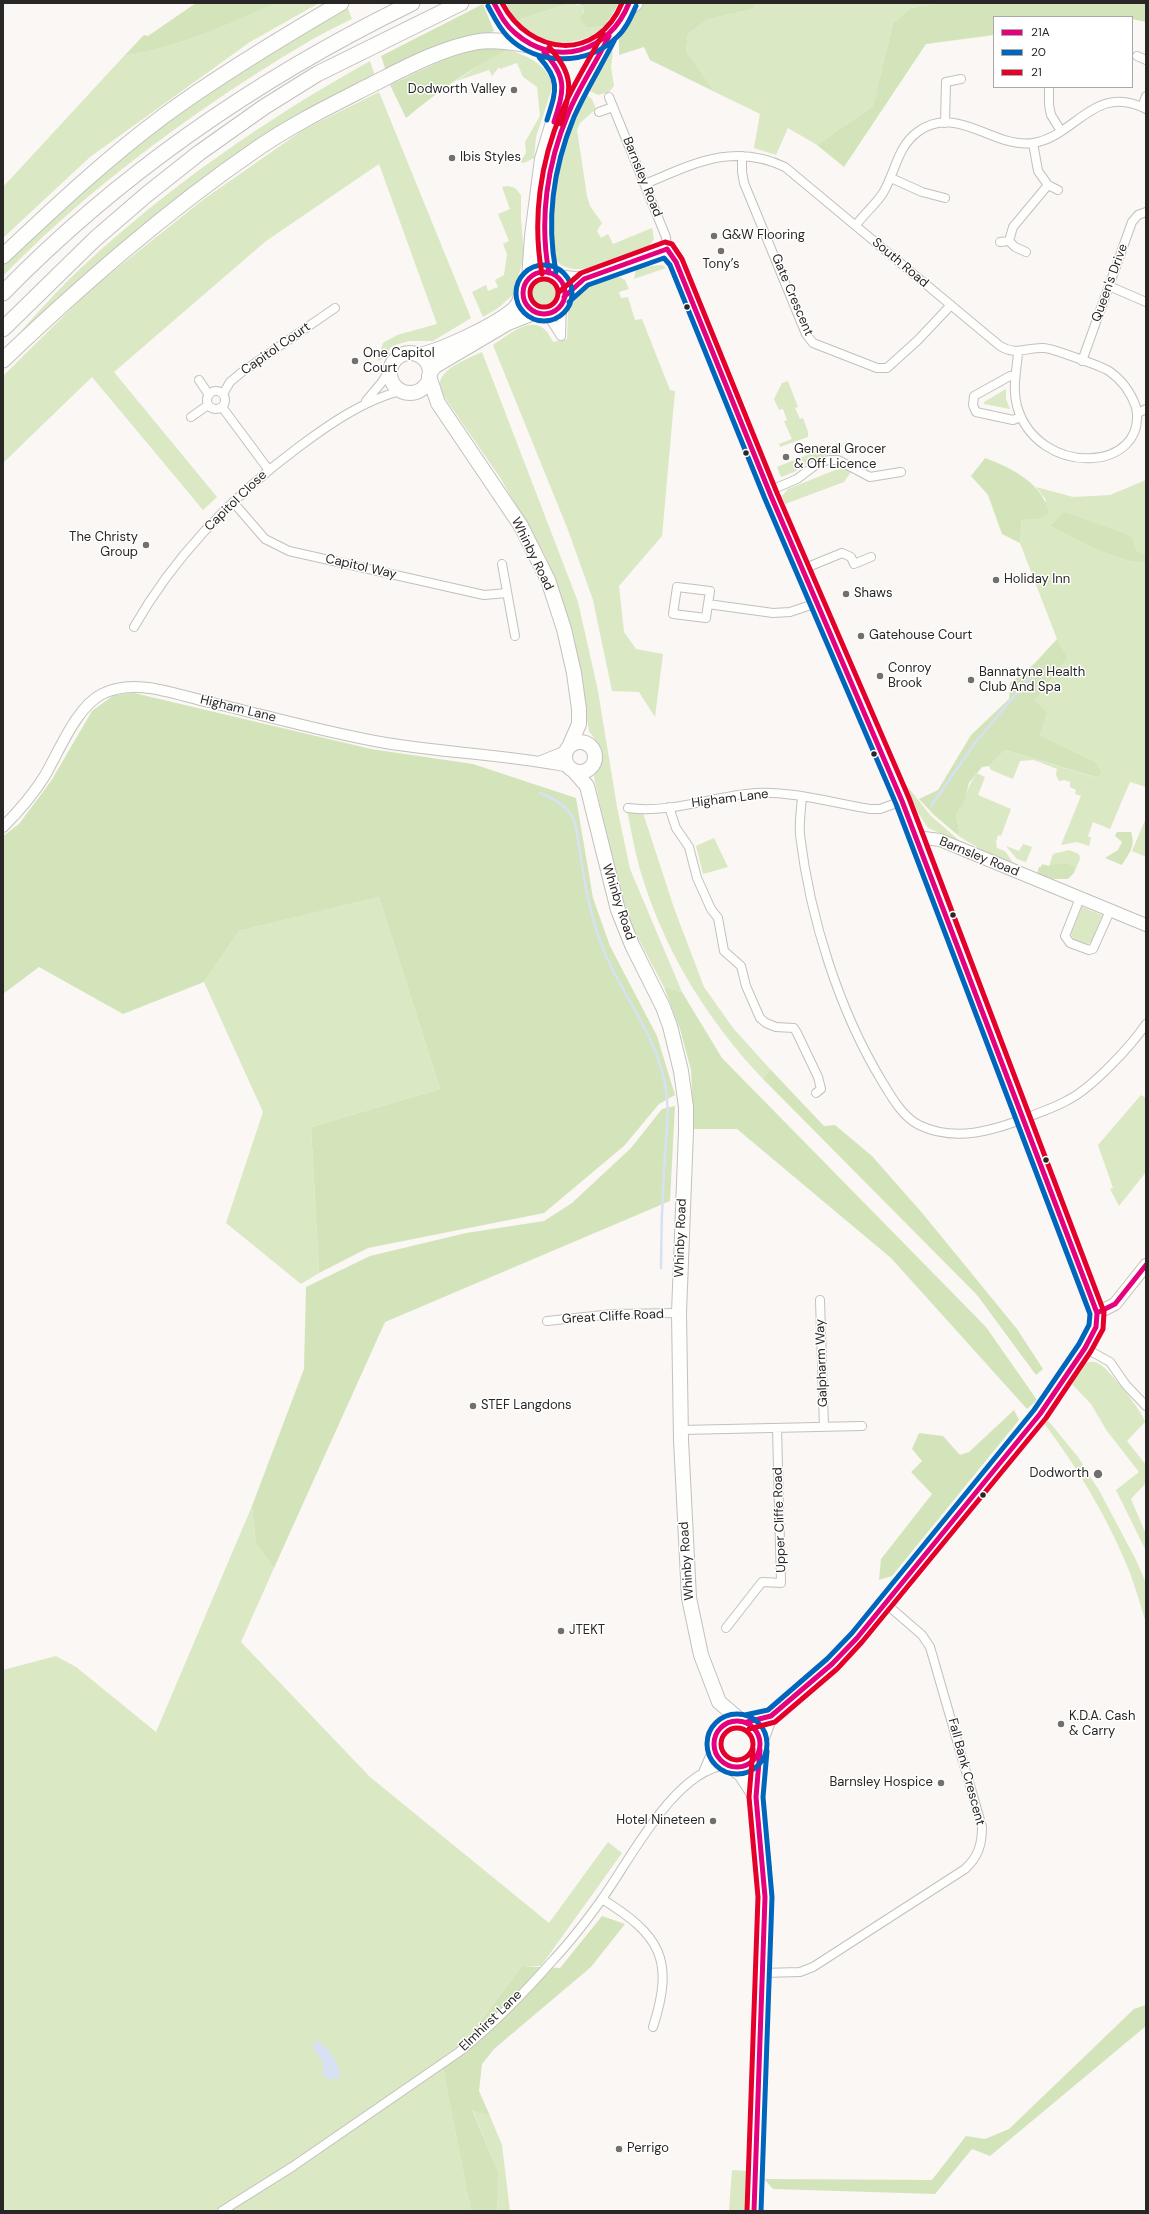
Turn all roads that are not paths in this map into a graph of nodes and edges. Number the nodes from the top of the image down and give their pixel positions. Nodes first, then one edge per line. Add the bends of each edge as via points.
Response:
1 (341, 3) edge
2 (412, 3) edge
3 (461, 3) edge
4 (494, 3) edge
5 (630, 5) edge
6 (609, 36) junction
7 (529, 45) junction
8 (544, 52) junction
9 (1137, 56) dead end
10 (1146, 60) edge
11 (961, 78) dead end
12 (1049, 88) edge
13 (609, 96) dead end
14 (1146, 96) edge
15 (613, 107) junction
16 (1144, 108) edge
17 (599, 112) dead end
18 (945, 122) junction
19 (1061, 131) junction
20 (1033, 143) junction
21 (742, 156) junction
22 (891, 178) junction
23 (645, 184) junction
24 (1048, 185) junction
25 (1058, 190) dead end
26 (945, 198) dead end
27 (1146, 212) edge
28 (856, 225) junction
29 (1009, 241) junction
30 (1000, 242) dead end
31 (668, 249) junction
32 (1026, 252) dead end
33 (3, 256) edge
34 (553, 275) junction
35 (584, 279) junction
36 (526, 284) junction
37 (1109, 286) junction
38 (3, 293) edge
39 (563, 300) junction
40 (1146, 302) edge
41 (950, 305) junction
42 (335, 308) dead end
43 (539, 313) junction
44 (507, 319) junction
45 (3, 330) edge
46 (456, 348) junction
47 (1018, 352) junction
48 (419, 355) junction
49 (3, 360) edge
50 (1082, 361) junction
51 (392, 364) junction
52 (430, 374) junction
53 (1015, 376) junction
54 (199, 380) dead end
55 (400, 391) junction
56 (416, 392) junction
57 (209, 394) junction
58 (223, 394) junction
59 (364, 403) junction
60 (438, 403) junction
61 (208, 405) junction
62 (222, 407) junction
63 (1142, 411) edge
64 (1021, 417) junction
65 (191, 418) dead end
66 (268, 469) junction
67 (901, 472) dead end
68 (769, 491) junction
69 (234, 502) junction
70 (871, 557) dead end
71 (502, 564) dead end
72 (803, 569) junction
73 (507, 593) junction
74 (817, 603) junction
75 (708, 604) junction
76 (134, 627) dead end
77 (515, 636) dead end
78 (579, 724) junction
79 (590, 746) junction
80 (567, 749) junction
81 (541, 761) junction
82 (594, 761) junction
83 (571, 768) junction
84 (586, 786) junction
85 (802, 797) junction
86 (902, 801) junction
87 (669, 807) junction
88 (628, 808) dead end
89 (3, 828) edge
90 (917, 841) junction
91 (1080, 898) junction
92 (1110, 910) junction
93 (1146, 925) edge
94 (1146, 1024) edge
95 (816, 1093) dead end
96 (1024, 1119) junction
97 (1146, 1265) edge
98 (820, 1300) dead end
99 (679, 1313) junction
100 (1097, 1313) junction
101 (547, 1321) dead end
102 (1085, 1348) junction
103 (1146, 1406) edge
104 (862, 1426) dead end
105 (824, 1427) junction
106 (777, 1428) junction
107 (681, 1430) junction
108 (885, 1603) junction
109 (726, 1628) dead end
110 (718, 1702) junction
111 (771, 1716) junction
112 (744, 1721) junction
113 (715, 1736) junction
114 (760, 1746) junction
115 (728, 1765) junction
116 (704, 1770) junction
117 (756, 1797) junction
118 (602, 1899) junction
119 (762, 1973) junction
120 (653, 2027) dead end
121 (222, 2211) edge
122 (754, 2211) edge

1 - 33 highway via 220,76 164,116 76,187
2 - 38 highway via 281,72 187,135 90,211
3 - 45 highway via 316,74 212,144 94,239
4 - 7 highway via 509,30
5 - 6 highway
6 - 8 highway via 585,48 567,52
6 - 34 highway via 568,115 555,154 544,227 546,260
7 - 8 highway
7 - 49 highway via 501,41 465,45 390,76 315,114 259,148 188,198 74,293
8 - 36 highway via 559,68 563,89 542,159
9 - 10 street
11 - 18 street via 946,82
12 - 19 street via 1048,105
13 - 15 street, Barnsley Road
14 - 16 street
15 - 17 street
15 - 23 street, Barnsley Road
16 - 19 street via 1128,103 1103,104 1086,111
18 - 20 street via 963,124 1012,142
18 - 22 street via 920,130 910,138 900,151
19 - 20 street via 1048,139
20 - 24 street via 1038,171
21 - 23 street, South Road via 713,158
21 - 28 street, South Road via 785,167
21 - 41 street, Gate Crescent via 744,183 806,334 813,343 877,368 887,368 918,340
22 - 26 street via 922,192
22 - 28 street via 883,194
23 - 31 street, Barnsley Road via 666,237
24 - 25 street
24 - 29 street via 1013,227
27 - 37 street, Queen's Drive via 1138,215 1132,222
28 - 41 street, South Road
29 - 30 street
29 - 32 street
31 - 35 main road
31 - 68 main road, Barnsley Road via 676,262
34 - 35 main road
34 - 36 highway via 538,273
34 - 39 highway via 563,286
35 - 39 main road
36 - 43 highway via 526,303
36 - 44 highway via 518,303
37 - 40 street
37 - 50 street, Queen's Drive
39 - 43 highway via 554,311
39 - 43 street via 561,336 553,323
41 - 47 street, South Road via 1000,346
42 - 58 street, Capitol Court via 242,372 230,382
43 - 44 highway
44 - 46 highway
46 - 48 highway
46 - 52 highway via 435,366
47 - 50 street, South Road via 1044,348
47 - 53 street
48 - 51 highway via 405,354
48 - 52 highway via 428,364
50 - 63 street, South Road via 1108,370 1121,381
51 - 55 highway via 391,380
51 - 59 street, Capitol Close via 382,382
52 - 56 highway via 426,385
52 - 60 highway, Whinby Road
53 - 64 street via 1014,391
53 - 64 street via 1010,376 974,396 973,405 976,412 1013,420
54 - 57 street
55 - 56 highway
55 - 59 street, Capitol Close
56 - 60 highway, Whinby Road
57 - 58 street via 216,391
57 - 61 street
58 - 62 street via 225,401
59 - 66 street, Capitol Close
60 - 78 highway, Whinby Road via 521,526 548,580 564,629 574,673
61 - 62 street via 213,409
61 - 65 street
62 - 66 street
63 - 64 street via 1138,432 1128,447 1113,455 1085,460 1057,452 1041,442 1031,433
66 - 69 street, Capitol Close
67 - 68 street via 870,477 838,460 829,460 818,463 797,479
68 - 72 main road, Barnsley Road
69 - 73 street, Capitol Way via 265,539 289,551 484,595
69 - 76 street, Capitol Close via 178,562
70 - 72 street via 854,564 851,557 842,553
71 - 73 street
72 - 74 main road, Barnsley Road
73 - 77 street
74 - 75 street via 790,612 773,614
74 - 86 main road, Barnsley Road
75 - 75 street via 710,591 677,587 674,614 706,618
78 - 79 highway, Whinby Road
78 - 80 highway, Whinby Road
79 - 80 highway via 576,742
79 - 82 highway, Whinby Road via 594,753
80 - 81 street, Higham Lane
80 - 83 highway, Whinby Road via 565,759
81 - 83 street, Higham Lane
81 - 89 street, Higham Lane via 388,743 163,691 130,686 115,688 101,694 85,707 43,779
82 - 83 highway via 585,770
82 - 84 highway
83 - 84 highway, Whinby Road
84 - 99 highway, Whinby Road via 618,910 632,945 663,1007 681,1071 686,1131
85 - 86 street, Higham Lane via 870,809 880,809
85 - 87 street, Higham Lane via 754,794
85 - 96 street via 800,836 825,952 853,1027 873,1067 902,1112 917,1125 946,1134 978,1133
86 - 90 main road, Barnsley Road
87 - 88 street, Higham Lane via 651,810
87 - 95 street via 676,828 689,847 700,884 711,909 718,918 724,952 741,966 746,986 760,1018 776,1027 794,1028 818,1077 821,1089
90 - 91 main road, Barnsley Road via 924,838 940,840
90 - 96 street
91 - 92 main road, Barnsley Road
91 - 92 street via 1065,936 1070,943 1093,949
92 - 93 main road, Barnsley Road
94 - 96 street via 1134,1042 1078,1094 1068,1101
96 - 100 street
97 - 100 main road via 1115,1304
98 - 105 street, Galpharm Way
99 - 101 street, Great Cliffe Road via 613,1314
99 - 107 highway, Whinby Road
100 - 102 main road via 1094,1334
102 - 103 street via 1110,1362 1126,1385
102 - 108 main road via 1050,1399
104 - 105 street
105 - 106 street
106 - 107 street
106 - 109 street, Upper Cliffe Road via 781,1584 762,1582
107 - 110 highway, Whinby Road via 689,1598 701,1655
108 - 111 main road via 832,1664
108 - 119 street, Fall Bank Crescent via 922,1635 930,1647 982,1827 980,1847 974,1861 965,1869 813,1967 800,1972
110 - 112 highway
110 - 113 highway, Whinby Road
111 - 112 main road
111 - 114 main road
112 - 113 highway via 725,1723
112 - 114 highway via 757,1731
113 - 115 highway via 717,1756
113 - 116 street, Elmhirst Lane via 713,1749
114 - 115 highway via 755,1758 747,1765
114 - 117 highway
115 - 116 street
115 - 117 highway via 741,1774
116 - 118 street, Elmhirst Lane via 661,1811
117 - 119 highway via 764,1869
118 - 120 street via 625,1914 649,1935 659,1952 664,1975 662,2001
118 - 121 street, Elmhirst Lane via 555,1959 459,2052 292,2167
119 - 122 highway

